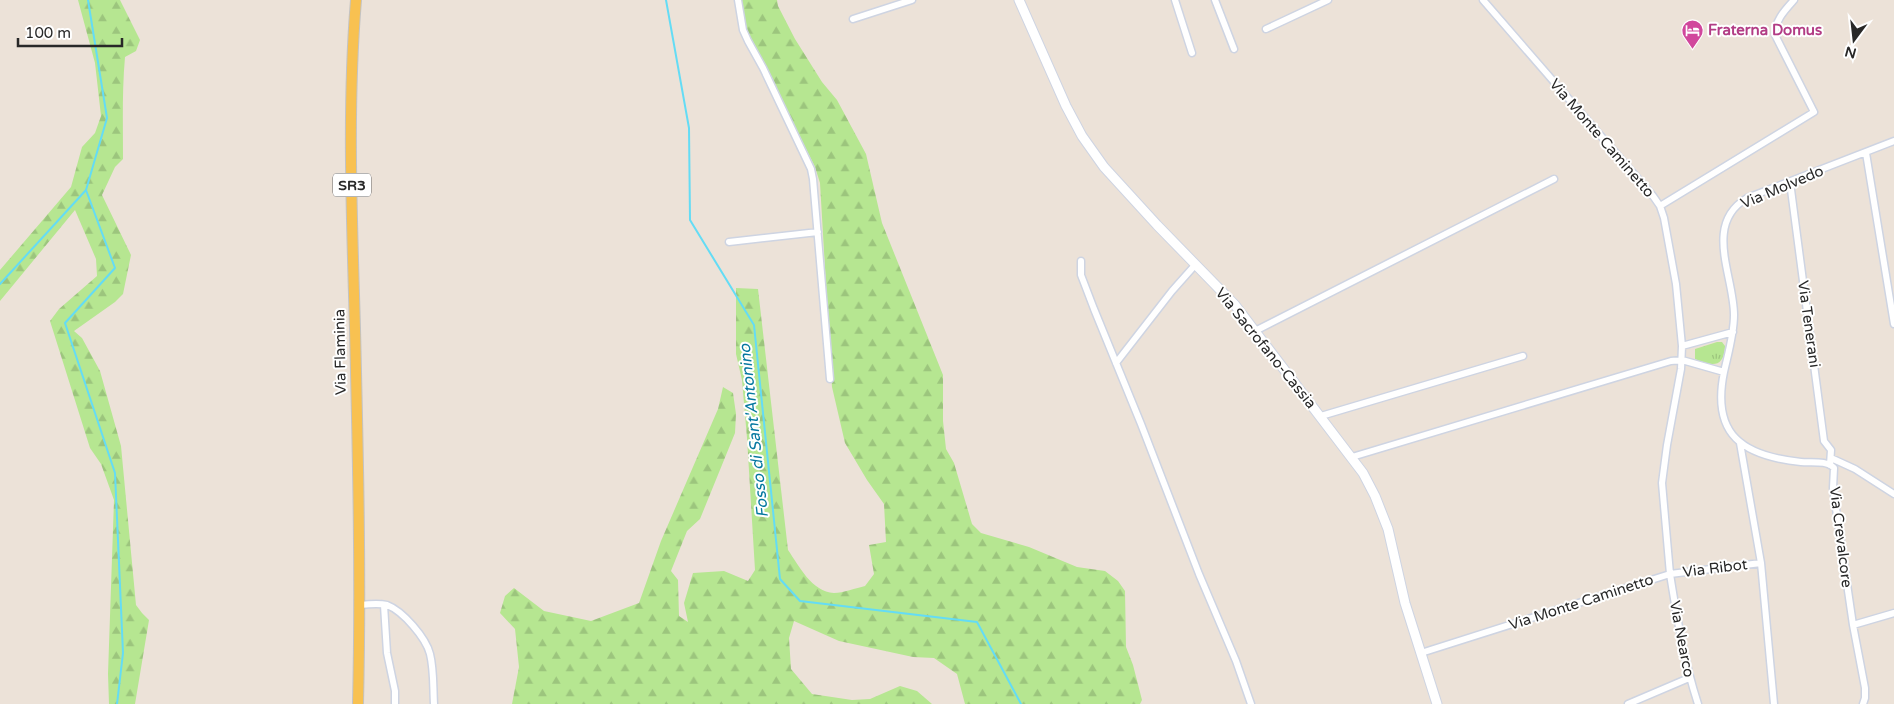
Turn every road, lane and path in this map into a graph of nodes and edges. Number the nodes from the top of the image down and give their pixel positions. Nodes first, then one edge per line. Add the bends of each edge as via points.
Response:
1 (356, 0) edge
2 (738, 0) edge
3 (912, 0) edge
4 (1019, 0) edge
5 (1175, 0) edge
6 (1215, 0) edge
7 (1328, 0) edge
8 (1483, 0) edge
9 (1794, 0) edge
10 (853, 19) dead end
11 (1266, 30) dead end
12 (1234, 49) dead end
13 (1192, 53) dead end
14 (1894, 141) edge
15 (1866, 153) junction
16 (1554, 179) dead end
17 (1790, 182) junction
18 (1660, 206) junction
19 (818, 232) junction
20 (729, 242) dead end
21 (1081, 261) dead end
22 (1196, 264) junction
23 (1894, 324) edge
24 (1256, 331) junction
25 (1733, 332) junction
26 (1682, 346) junction
27 (1524, 356) dead end
28 (1682, 360) junction
29 (1116, 363) junction
30 (1724, 372) junction
31 (830, 379) dead end
32 (1321, 416) junction
33 (1740, 443) junction
34 (1352, 456) junction
35 (1830, 461) junction
36 (1894, 494) edge
37 (1761, 562) junction
38 (1670, 574) junction
39 (360, 605) junction
40 (384, 605) junction
41 (1894, 613) edge
42 (1853, 624) junction
43 (1421, 653) junction
44 (1689, 678) junction
45 (358, 704) edge
46 (395, 704) edge
47 (434, 704) edge
48 (1251, 704) edge
49 (1438, 704) edge
50 (1628, 704) edge
51 (1698, 704) edge
52 (1774, 704) edge
53 (1862, 704) edge

1 - 39 main road, Via Flaminia / SR3 via 351,145
2 - 19 street via 743,30 811,170
3 - 10 street
4 - 22 street, Via Sacrofano-Cassia via 1082,136 1104,167
5 - 13 street
6 - 12 street
7 - 11 street
8 - 18 street, Via Monte Caminetto
9 - 18 street via 1779,18 1775,35 1814,112
14 - 15 street, Via Molvedo
15 - 17 street, Via Molvedo
15 - 23 street
16 - 24 street
17 - 25 street, Via Molvedo via 1747,198 1727,217 1724,244 1734,308
17 - 35 street, Via Tenerani via 1824,441 1831,450
18 - 26 street, Via Monte Caminetto via 1676,284
19 - 20 street
19 - 31 street
21 - 29 street via 1082,277
22 - 24 street, Via Sacrofano-Cassia
22 - 29 street
24 - 32 street, Via Sacrofano-Cassia
25 - 26 street
25 - 30 street, Via Molvedo
26 - 28 street, Via Monte Caminetto
27 - 32 street
28 - 30 street
28 - 34 street
28 - 38 street, Via Monte Caminetto via 1662,483
29 - 48 street
30 - 33 street, Via Crevalcore via 1722,413 1728,428
32 - 34 street, Via Sacrofano-Cassia
33 - 35 street, Via Crevalcore via 1770,457
33 - 37 street, Via Crevalcore
34 - 43 street, Via Sacrofano-Cassia via 1375,496 1388,529 1405,603
35 - 36 street via 1855,469
35 - 42 street, Via Crevalcore via 1835,471 1833,488
37 - 38 street, Via Ribot
37 - 52 street, Via Crevalcore
38 - 43 street, Via Monte Caminetto
38 - 44 street, Via Nearco
39 - 40 street
39 - 45 main road, Via Flaminia / SR3
40 - 46 street
40 - 47 street via 391,607 426,642 431,658
41 - 42 street
42 - 53 street, Via Crevalcore via 1865,688
43 - 49 street, Via Sacrofano-Cassia
44 - 50 street
44 - 51 street, Via Nearco

